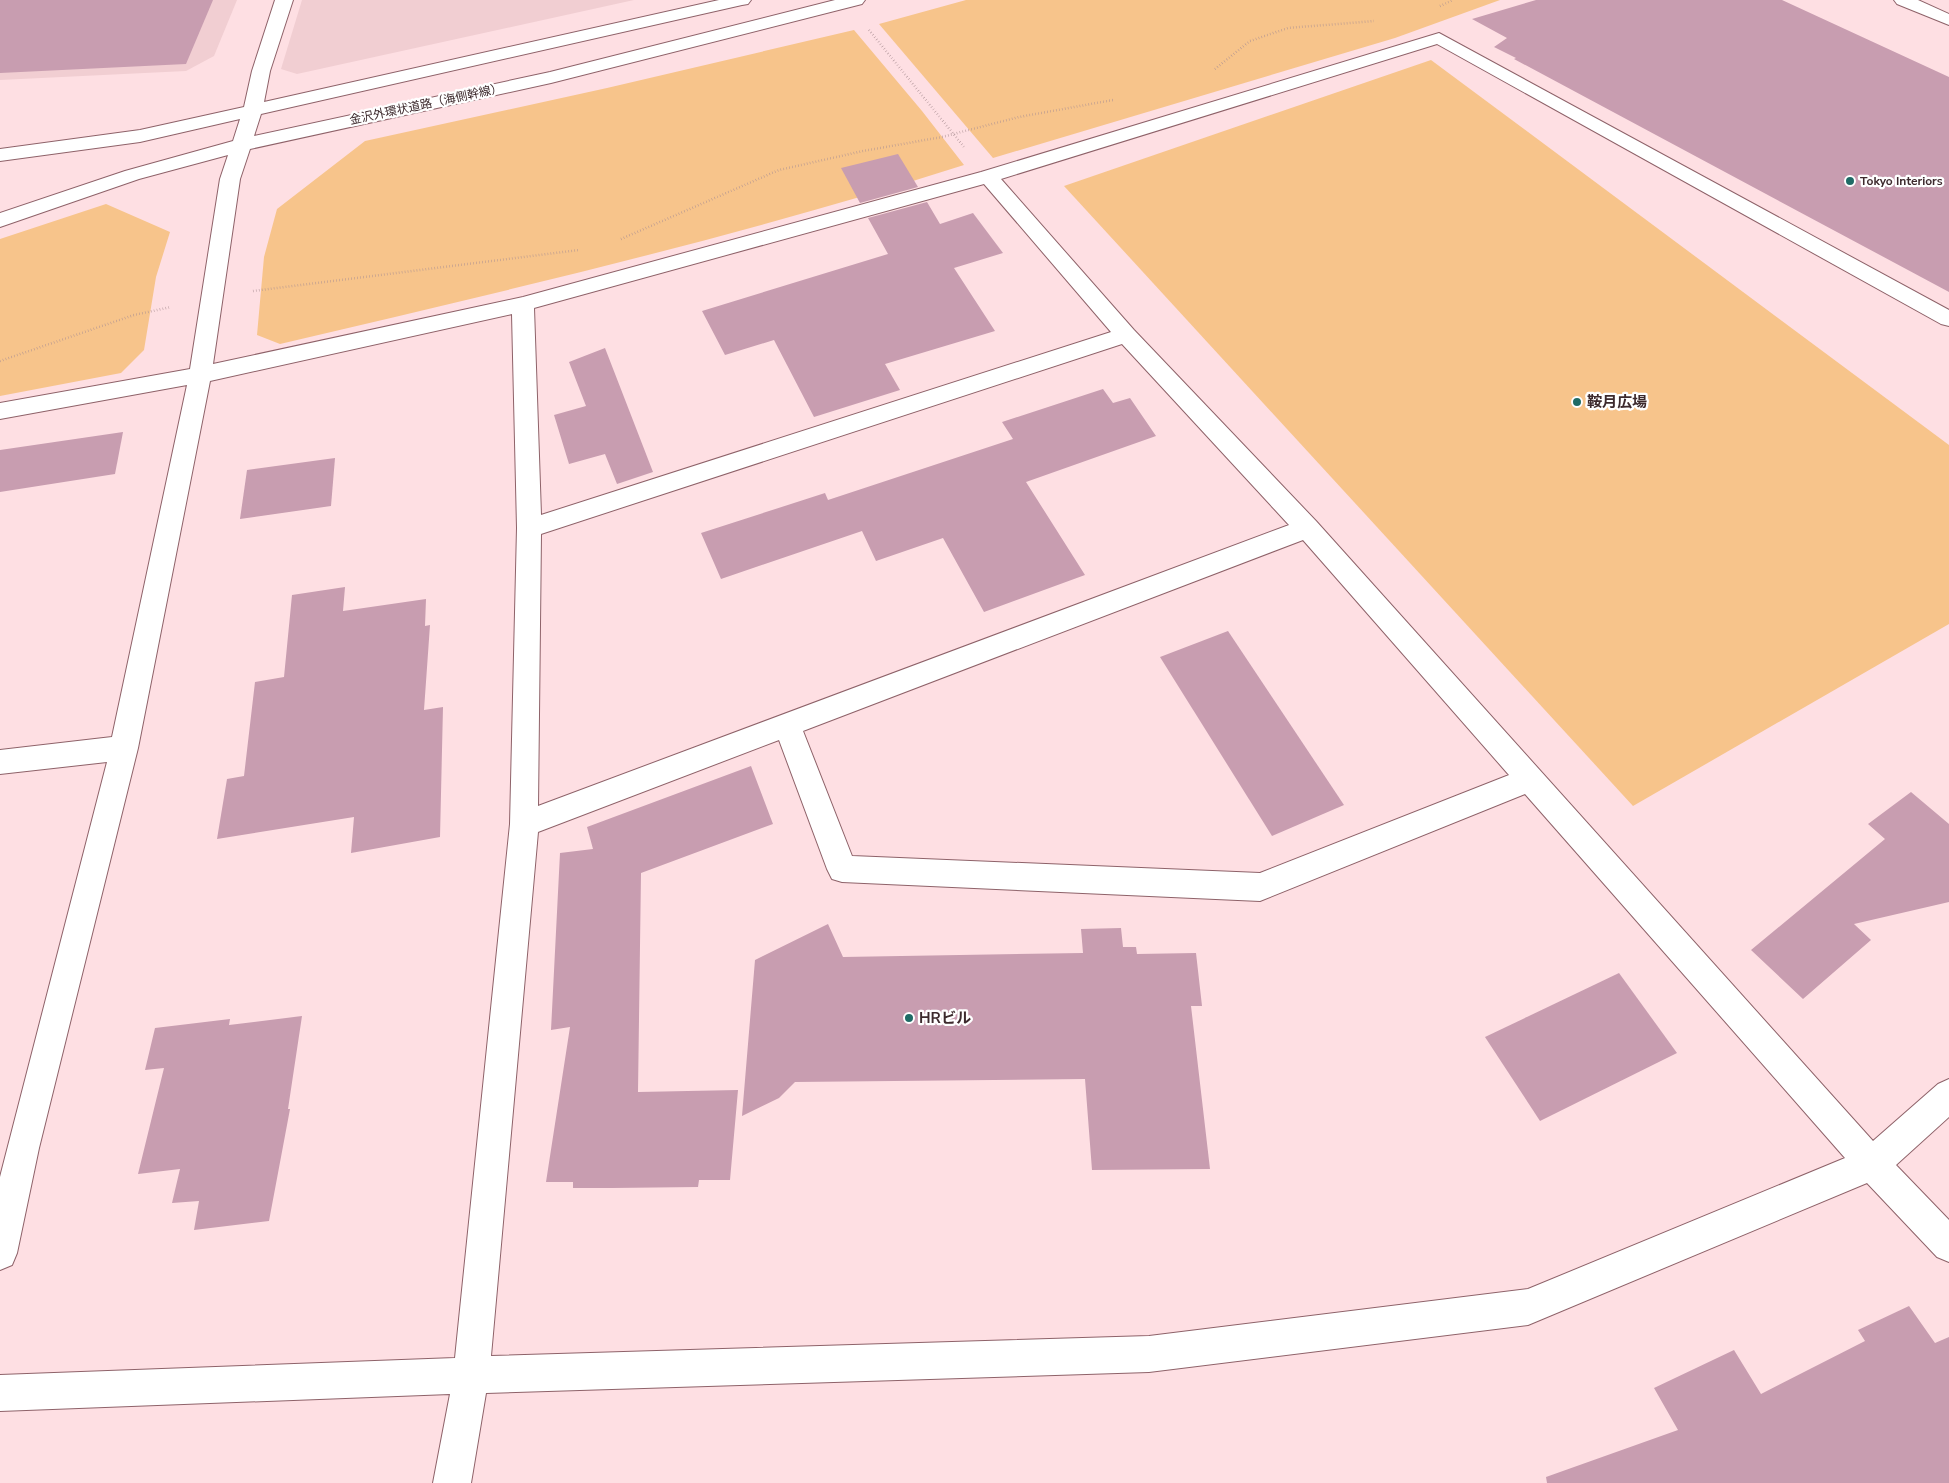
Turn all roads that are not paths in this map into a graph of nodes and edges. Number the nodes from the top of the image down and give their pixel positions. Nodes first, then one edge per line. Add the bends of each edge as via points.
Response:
1 (284, 0) edge
2 (742, 0) edge
3 (1903, 0) edge
4 (851, 1) edge
5 (1949, 20) edge
6 (253, 110) junction
7 (242, 145) junction
8 (0, 156) edge
9 (988, 176) junction
10 (0, 220) edge
11 (523, 304) junction
12 (1949, 319) edge
13 (1126, 336) junction
14 (200, 375) junction
15 (0, 410) edge
16 (528, 528) junction
17 (1306, 528) junction
18 (787, 726) junction
19 (124, 748) junction
20 (0, 762) edge
21 (1530, 779) junction
22 (524, 824) junction
23 (1949, 1095) edge
24 (1872, 1164) junction
25 (1949, 1245) edge
26 (0, 1253) edge
27 (470, 1375) junction
28 (0, 1394) edge
29 (452, 1483) edge

1 - 6 street
2 - 6 street
3 - 5 street
4 - 7 street, 金沢外環状道路（海側幹線） via 551,76
6 - 7 street
6 - 8 street via 140,136
7 - 10 street, 金沢外環状道路（海側幹線） via 132,175
7 - 14 street via 230,180
9 - 11 street
9 - 12 street via 1438,38
9 - 13 street
11 - 14 street
11 - 16 street
13 - 16 street
13 - 17 street
14 - 15 street
14 - 19 street
16 - 22 street
17 - 18 street
17 - 21 street
18 - 21 street via 842,869 1260,887
18 - 22 street
19 - 20 street
19 - 26 street via 23,1148
21 - 24 street
22 - 27 street
23 - 24 street
24 - 25 street
24 - 27 street via 1528,1307 1149,1354
27 - 28 street
27 - 29 street

